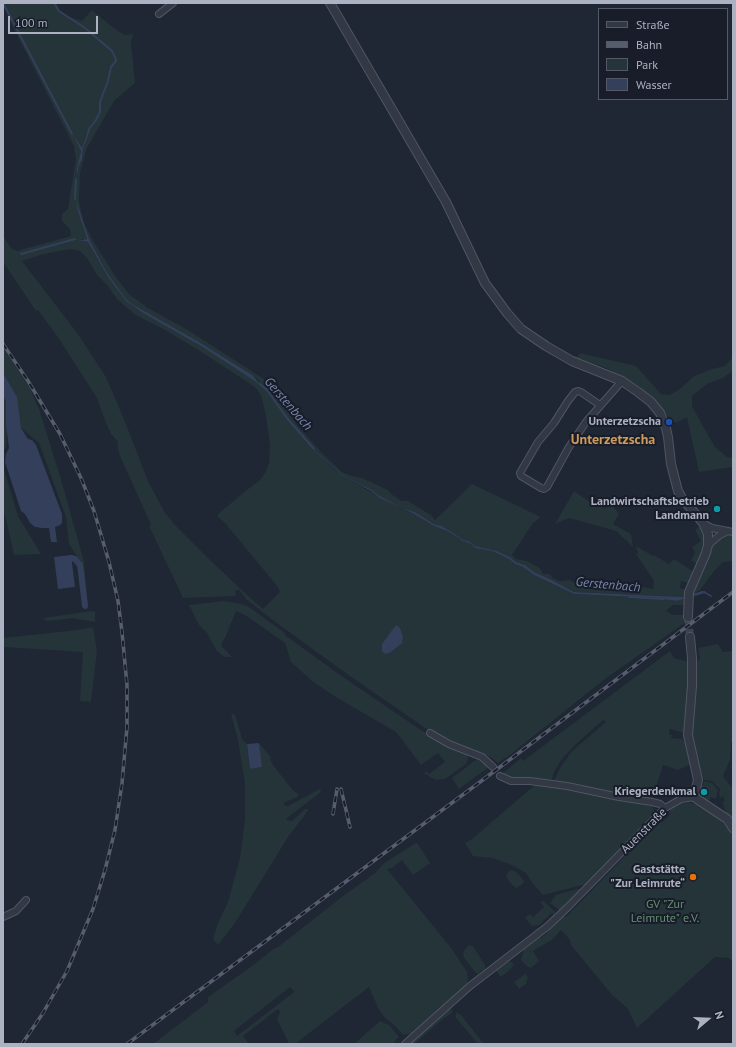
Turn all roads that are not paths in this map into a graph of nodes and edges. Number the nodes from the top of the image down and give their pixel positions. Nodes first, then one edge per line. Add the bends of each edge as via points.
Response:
1 (173, 3) edge
2 (330, 3) edge
3 (159, 14) dead end
4 (622, 381) junction
5 (600, 405) junction
6 (703, 523) junction
7 (731, 531) edge
8 (708, 545) junction
9 (688, 617) tunnel mouth
10 (690, 637) tunnel mouth
11 (430, 733) dead end
12 (493, 767) tunnel mouth
13 (500, 776) tunnel mouth
14 (694, 797) junction
15 (665, 808) junction
16 (730, 820) edge
17 (733, 828) edge
18 (26, 900) dead end
19 (3, 917) edge
20 (405, 1044) edge

1 - 3 street
2 - 4 street via 446,202 473,260 495,299 521,328 546,346 572,361
4 - 5 street
4 - 6 street via 643,395 660,413 667,432 678,491
5 - 5 street via 569,447 547,487 541,488 521,476 520,473 538,442 575,392 581,392
6 - 7 street via 712,528
6 - 8 street via 708,534
7 - 8 street via 720,535
8 - 9 street via 689,592
10 - 14 street via 692,686 688,735 698,780
11 - 12 street via 449,744 482,757
13 - 15 street via 511,781 567,786 652,802
14 - 15 street, Auenstraße via 681,799
14 - 16 street
15 - 20 street, Auenstraße via 548,926 470,986
16 - 17 street
18 - 19 street via 16,911

